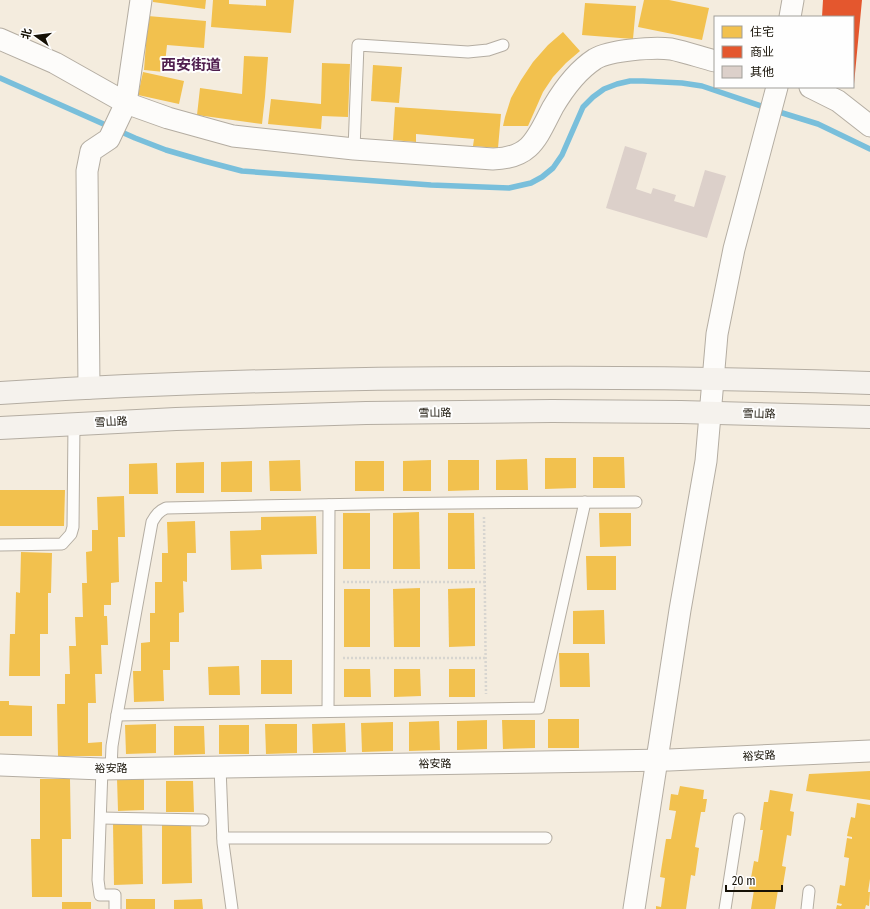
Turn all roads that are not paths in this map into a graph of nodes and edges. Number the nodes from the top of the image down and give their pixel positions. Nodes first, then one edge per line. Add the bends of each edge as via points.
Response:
1 (141, 0) edge
2 (793, 0) edge
3 (790, 16) edge
4 (0, 39) edge
5 (503, 45) dead end
6 (714, 61) edge
7 (777, 88) edge
8 (812, 88) edge
9 (123, 110) junction
10 (870, 126) edge
11 (354, 149) junction
12 (713, 379) junction
13 (870, 384) edge
14 (89, 388) junction
15 (0, 393) edge
16 (710, 413) junction
17 (870, 417) edge
18 (74, 424) junction
19 (0, 428) edge
20 (585, 502) junction
21 (636, 502) dead end
22 (329, 505) junction
23 (0, 545) edge
24 (328, 711) junction
25 (117, 715) junction
26 (870, 751) edge
27 (657, 760) junction
28 (0, 765) edge
29 (220, 767) junction
30 (106, 769) junction
31 (101, 818) junction
32 (739, 819) dead end
33 (203, 820) dead end
34 (223, 838) junction
35 (546, 838) dead end
36 (809, 891) dead end
37 (115, 909) edge
38 (232, 909) edge
39 (634, 909) edge
40 (725, 909) edge
41 (806, 909) edge

1 - 9 street
2 - 3 street
4 - 9 street via 55,62
5 - 11 lane via 468,52 358,45
6 - 11 street via 670,49 654,48 617,52 596,59 562,93 536,141 521,153 507,158
7 - 12 street via 734,249 717,334
8 - 10 street via 838,101
9 - 11 street via 168,118 233,136
9 - 14 street via 109,139 91,151 87,171
12 - 13 main road
12 - 14 main road via 365,378
12 - 16 street
14 - 15 main road
16 - 17 main road, 雪山路
16 - 18 main road, 雪山路 via 552,411 366,414
16 - 27 street via 706,461
18 - 19 main road, 雪山路
18 - 23 lane via 71,534 62,544
20 - 21 lane
20 - 22 lane
20 - 24 lane via 539,708
22 - 24 lane
22 - 25 lane via 166,508 156,514 152,522
24 - 25 lane
25 - 30 lane
26 - 27 street, 裕安路
27 - 29 street, 裕安路
27 - 39 street
28 - 30 street, 裕安路
29 - 30 street, 裕安路
29 - 34 lane
30 - 31 lane
31 - 33 lane
31 - 37 lane via 98,880 100,895 115,896
32 - 40 lane
34 - 35 lane
34 - 38 lane
36 - 41 lane

